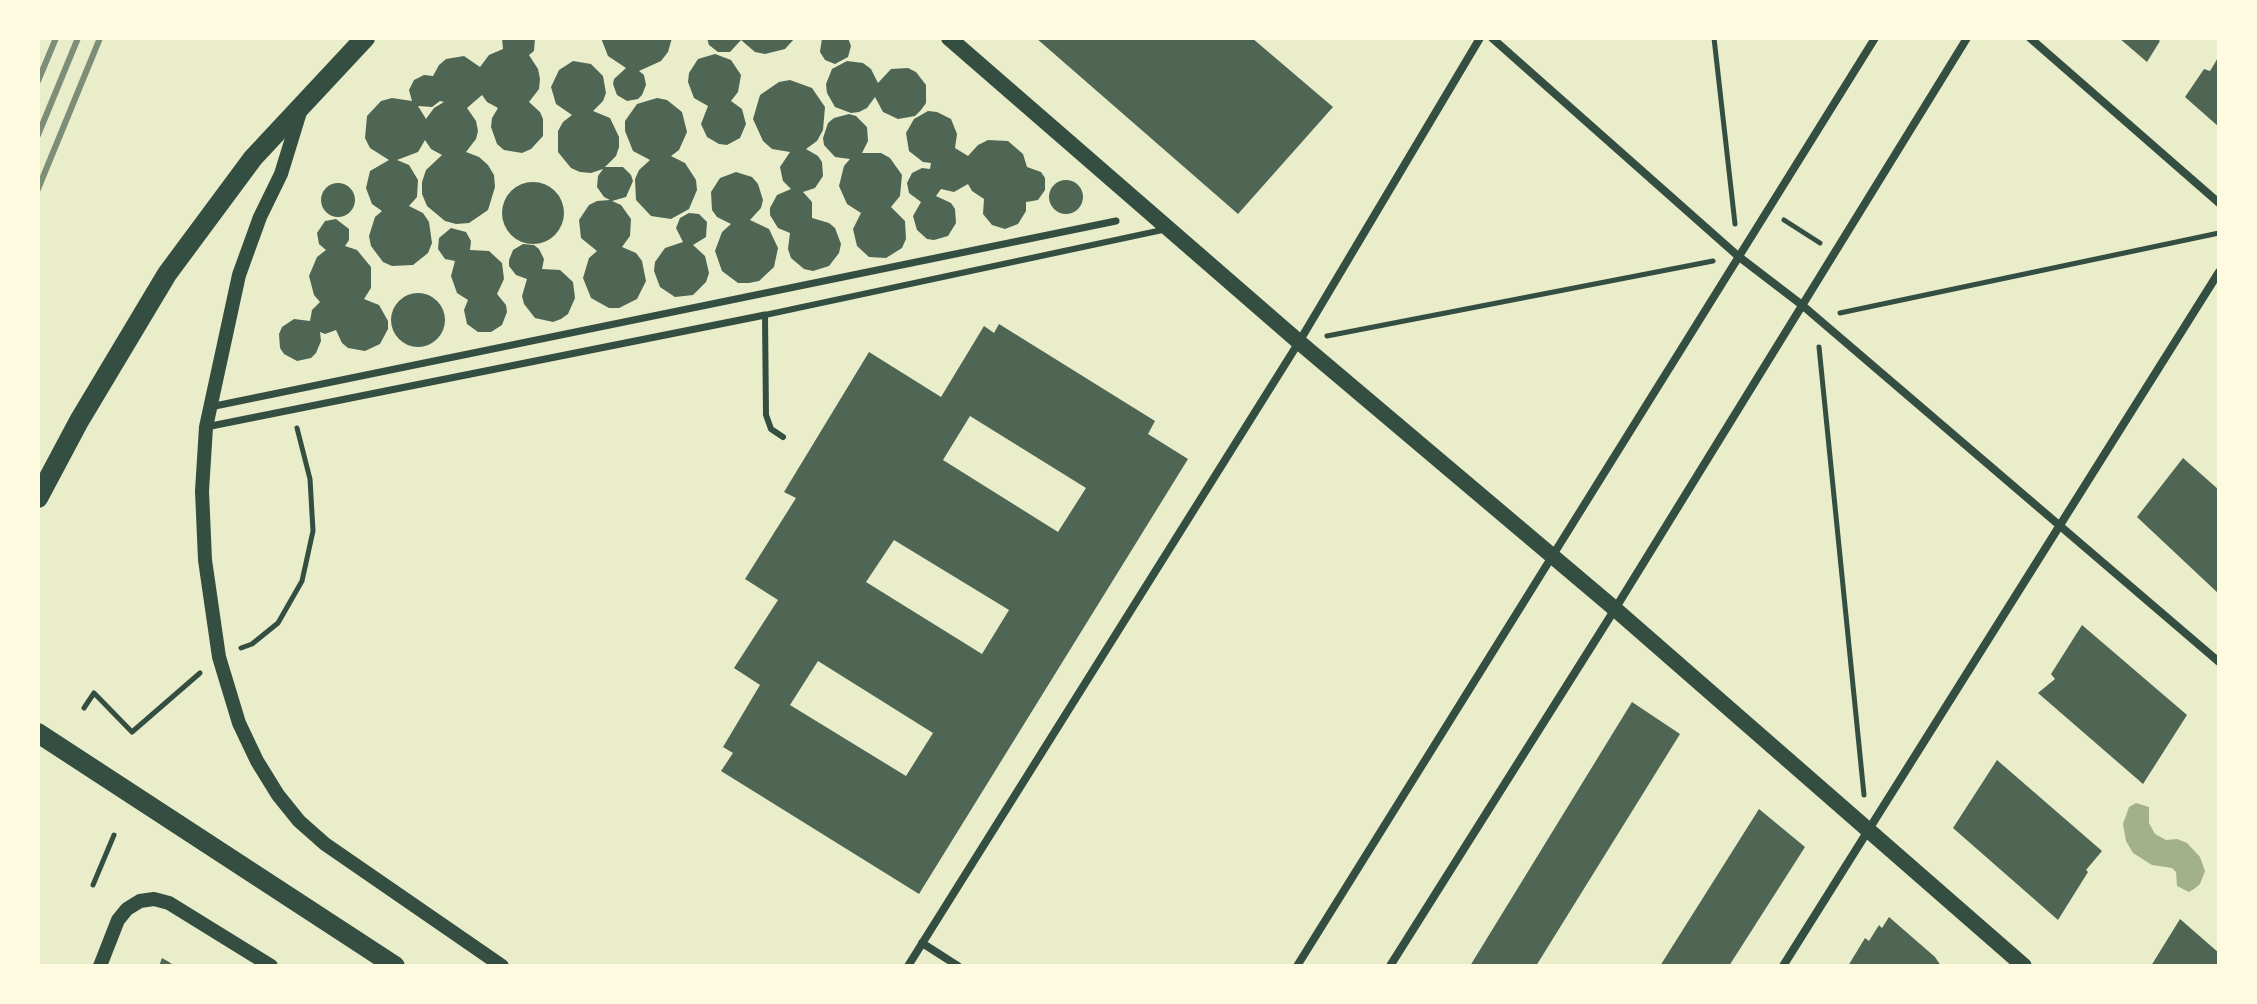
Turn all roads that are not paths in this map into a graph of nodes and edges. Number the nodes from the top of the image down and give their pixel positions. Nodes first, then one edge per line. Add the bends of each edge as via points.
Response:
1 (365, 38) edge
2 (949, 38) edge
3 (1480, 38) edge
4 (1492, 38) edge
5 (1875, 38) edge
6 (1967, 38) edge
7 (2030, 38) edge
8 (302, 105) junction
9 (2219, 203) edge
10 (1116, 221) dead end
11 (1169, 229) junction
12 (1738, 256) junction
13 (2219, 272) edge
14 (1802, 305) junction
15 (765, 315) junction
16 (1299, 342) junction
17 (210, 407) junction
18 (206, 427) junction
19 (783, 437) dead end
20 (38, 498) edge
21 (2060, 527) junction
22 (1553, 558) junction
23 (1615, 609) junction
24 (2219, 662) edge
25 (38, 733) edge
26 (1868, 831) junction
27 (922, 943) junction
28 (100, 966) edge
29 (271, 966) edge
30 (395, 966) edge
31 (502, 966) edge
32 (908, 966) edge
33 (958, 966) edge
34 (1297, 966) edge
35 (1390, 966) edge
36 (1783, 966) edge
37 (2024, 966) edge

1 - 8 main road
2 - 11 main road
3 - 16 street
4 - 12 street
5 - 12 street
6 - 14 street
7 - 9 street
8 - 17 street via 281,174 239,275
8 - 20 main road via 253,158 167,274
10 - 17 street
11 - 15 lane
11 - 16 main road
12 - 14 street
12 - 22 street
13 - 21 street
14 - 21 street
14 - 23 street
15 - 18 street
15 - 19 lane via 766,415 771,429
16 - 22 main road
16 - 27 street
17 - 18 street
18 - 31 street via 202,491 211,604 228,690 257,761 292,812 325,844
21 - 24 street
21 - 26 street
22 - 23 main road
22 - 34 street
23 - 26 main road
23 - 35 street
25 - 30 main road
26 - 36 street
26 - 37 main road
27 - 32 street
27 - 33 street
28 - 29 street via 118,920 140,901 154,899

